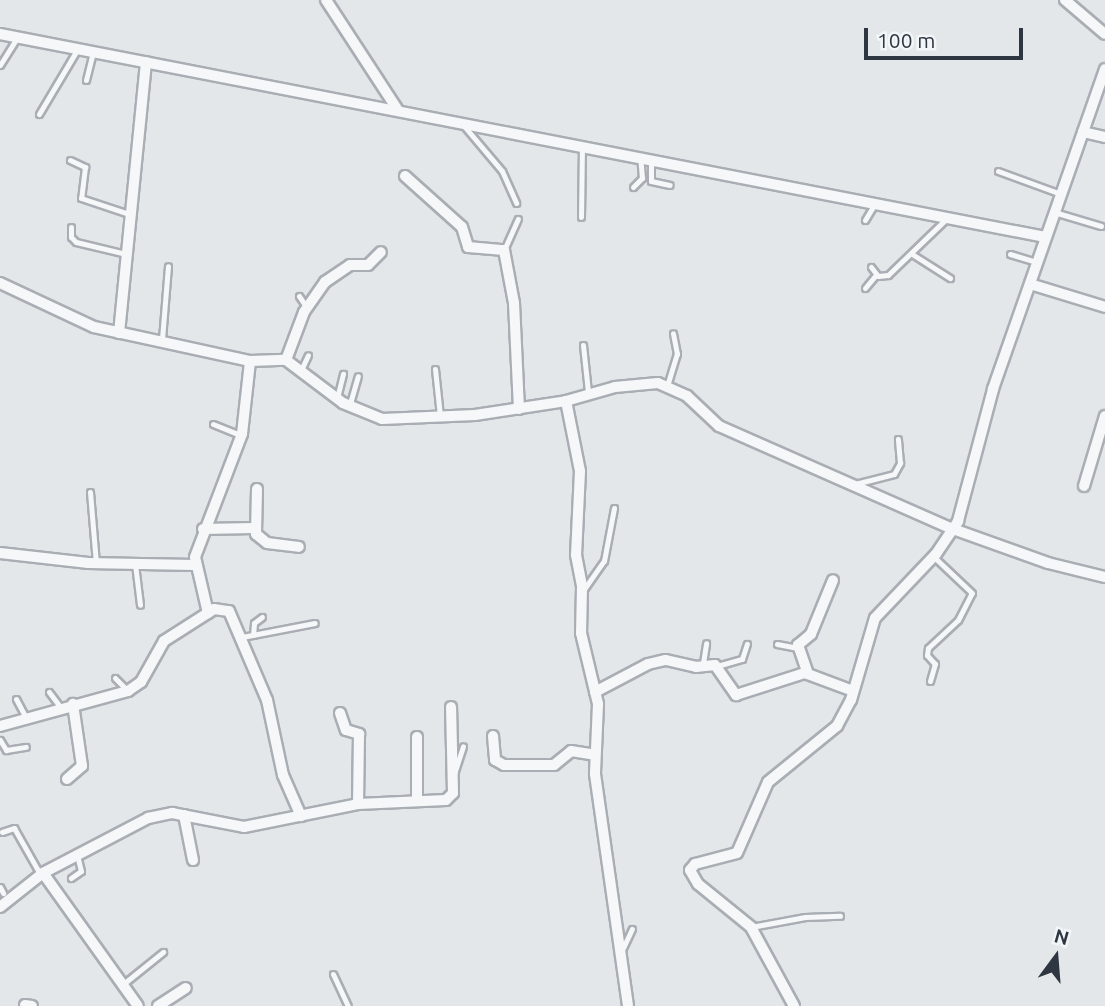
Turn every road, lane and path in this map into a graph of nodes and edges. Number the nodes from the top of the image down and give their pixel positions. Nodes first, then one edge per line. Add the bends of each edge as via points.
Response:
1 (326, 0) edge
2 (1065, 0) edge
3 (0, 34) edge
4 (1105, 34) edge
5 (17, 38) junction
6 (77, 49) junction
7 (93, 52) junction
8 (146, 62) junction
9 (0, 65) edge
10 (1105, 69) edge
11 (86, 80) dead end
12 (397, 109) junction
13 (39, 114) dead end
14 (463, 124) junction
15 (1083, 132) junction
16 (1105, 137) edge
17 (582, 145) junction
18 (646, 157) junction
19 (70, 160) dead end
20 (998, 171) dead end
21 (405, 176) dead end
22 (670, 185) dead end
23 (633, 187) dead end
24 (1061, 194) junction
25 (877, 202) junction
26 (516, 203) dead end
27 (1054, 212) junction
28 (129, 214) junction
29 (950, 216) junction
30 (581, 217) dead end
31 (519, 219) dead end
32 (865, 220) dead end
33 (1101, 226) dead end
34 (71, 227) dead end
35 (1045, 237) junction
36 (504, 250) junction
37 (381, 252) dead end
38 (126, 254) junction
39 (912, 254) junction
40 (1010, 254) dead end
41 (1037, 262) junction
42 (168, 266) dead end
43 (871, 267) dead end
44 (876, 275) junction
45 (950, 278) dead end
46 (0, 283) edge
47 (1030, 284) junction
48 (865, 288) dead end
49 (299, 296) dead end
50 (1105, 307) edge
51 (307, 309) junction
52 (119, 333) junction
53 (673, 333) dead end
54 (162, 339) junction
55 (583, 345) dead end
56 (308, 355) dead end
57 (286, 360) junction
58 (250, 361) junction
59 (302, 368) junction
60 (435, 369) dead end
61 (343, 374) dead end
62 (358, 376) dead end
63 (667, 386) junction
64 (588, 392) junction
65 (337, 398) junction
66 (566, 401) junction
67 (349, 407) junction
68 (519, 409) junction
69 (1105, 416) edge
70 (440, 419) junction
71 (213, 424) dead end
72 (242, 436) junction
73 (898, 439) dead end
74 (852, 485) junction
75 (1084, 486) dead end
76 (257, 489) dead end
77 (90, 492) dead end
78 (614, 508) dead end
79 (254, 528) junction
80 (203, 529) junction
81 (953, 529) junction
82 (299, 547) dead end
83 (0, 553) edge
84 (934, 556) junction
85 (96, 563) junction
86 (135, 564) junction
87 (194, 565) junction
88 (1105, 577) edge
89 (833, 580) dead end
90 (582, 592) junction
91 (139, 605) dead end
92 (208, 613) junction
93 (262, 617) dead end
94 (315, 623) dead end
95 (248, 636) junction
96 (706, 643) dead end
97 (747, 644) dead end
98 (776, 644) dead end
99 (797, 648) junction
100 (703, 663) junction
101 (717, 666) junction
102 (808, 674) junction
103 (115, 678) dead end
104 (930, 681) dead end
105 (128, 691) junction
106 (853, 691) junction
107 (49, 692) dead end
108 (595, 692) junction
109 (16, 699) dead end
110 (73, 704) junction
111 (451, 707) dead end
112 (61, 708) junction
113 (340, 712) dead end
114 (27, 720) junction
115 (0, 726) edge
116 (493, 736) dead end
117 (417, 737) dead end
118 (0, 740) edge
119 (463, 746) dead end
120 (26, 747) dead end
121 (595, 755) junction
122 (454, 774) junction
123 (67, 779) dead end
124 (417, 801) junction
125 (358, 804) junction
126 (184, 814) junction
127 (301, 816) junction
128 (2, 832) dead end
129 (77, 855) junction
130 (193, 860) dead end
131 (41, 873) junction
132 (71, 878) dead end
133 (3, 897) edge
134 (840, 916) dead end
135 (751, 927) junction
136 (632, 929) dead end
137 (163, 952) dead end
138 (620, 954) junction
139 (332, 974) dead end
140 (122, 985) junction
141 (186, 988) dead end
142 (138, 1006) edge
143 (158, 1006) edge
144 (348, 1006) edge
145 (628, 1006) edge
146 (794, 1006) edge

1 - 12 street
2 - 4 street
3 - 5 street
5 - 6 street
5 - 9 lane
6 - 7 street
6 - 13 lane
7 - 8 street
7 - 11 lane
8 - 12 street
8 - 28 street
10 - 15 street
12 - 14 street
14 - 17 street
14 - 26 lane via 471,140 502,171
15 - 16 street
15 - 24 street
17 - 18 street
17 - 30 lane
18 - 22 lane via 651,181
18 - 23 lane via 642,178
18 - 25 street
19 - 28 lane via 85,167 82,198
20 - 24 lane
21 - 36 street via 462,227 468,247
24 - 27 street
25 - 29 street
25 - 32 lane
27 - 33 lane
27 - 35 street
28 - 38 street
29 - 35 street
29 - 39 lane
31 - 36 lane
34 - 38 lane via 76,243
35 - 41 street
36 - 68 street via 514,303
37 - 51 street via 368,265 350,265 325,282
38 - 52 street
39 - 44 lane via 888,275
39 - 45 lane
40 - 41 lane
41 - 47 street
42 - 54 lane
43 - 44 lane
44 - 48 lane
46 - 52 street via 68,318
47 - 50 street
47 - 81 street
49 - 51 lane
51 - 57 street
52 - 54 street
53 - 63 lane via 677,354
54 - 58 street
55 - 64 lane
56 - 59 lane
57 - 58 street
57 - 59 street
58 - 72 street
59 - 65 street
60 - 70 lane
61 - 65 lane
62 - 67 lane
63 - 64 street via 648,382
63 - 74 street via 687,396 719,426
64 - 66 street
65 - 67 street
66 - 68 street
66 - 90 street via 580,471 576,555
67 - 70 street via 382,419
68 - 70 street
69 - 75 street
71 - 72 lane
72 - 80 street
73 - 74 lane via 900,463 894,474
74 - 81 street
76 - 79 street
77 - 85 lane
78 - 90 lane via 604,561
79 - 80 street
79 - 82 street via 267,543
80 - 87 street
81 - 84 street
81 - 88 street via 1048,563
83 - 85 street
84 - 104 lane via 972,593 958,620 928,648 927,656 934,664
84 - 106 street via 874,618
85 - 86 street
86 - 87 street
86 - 91 lane
87 - 92 street
89 - 99 street via 811,634
90 - 108 street via 583,656
92 - 95 street via 220,608 233,613
92 - 105 street via 164,641 141,682
93 - 95 lane
94 - 95 lane
95 - 127 street via 283,775
96 - 100 lane
97 - 101 lane via 742,659
98 - 99 lane
99 - 102 street
100 - 101 street
100 - 108 street via 696,667 660,660
101 - 102 street via 738,696
102 - 106 street
103 - 105 lane
105 - 110 street via 111,699
106 - 135 street via 837,726 768,782 737,853 695,864 690,870 698,884
107 - 112 lane
108 - 121 street
109 - 114 lane
110 - 112 street
110 - 123 street via 82,766
111 - 122 street
112 - 114 street
113 - 125 street via 346,730 359,734
114 - 115 street
116 - 121 street via 495,760 504,765 554,765 571,751
117 - 124 street
118 - 120 lane via 6,750
119 - 122 lane
121 - 138 street
122 - 124 street via 451,797
124 - 125 street
125 - 127 street
126 - 127 street via 244,827
126 - 129 street via 148,818
126 - 130 street
128 - 131 lane via 14,828
129 - 131 street
129 - 132 lane via 81,871
131 - 133 street
131 - 140 street
134 - 135 lane
135 - 146 street
136 - 138 lane
137 - 140 lane
138 - 145 street
139 - 144 lane
140 - 142 street
141 - 143 street

